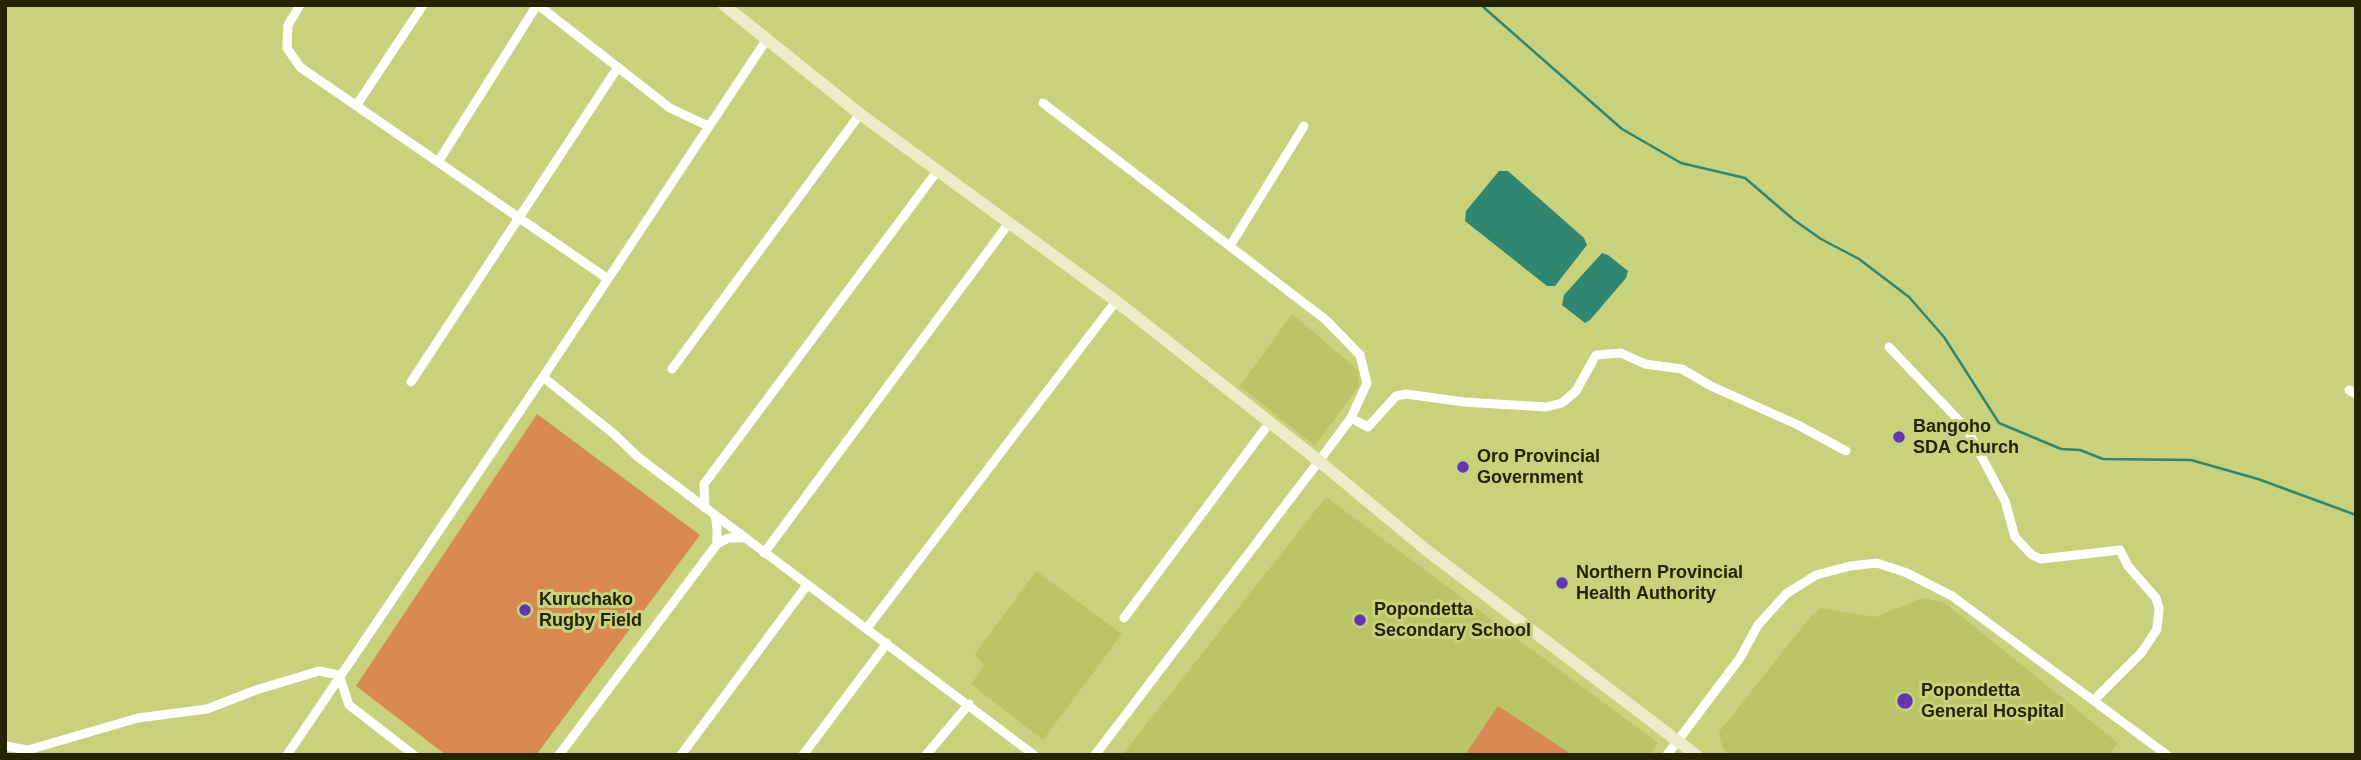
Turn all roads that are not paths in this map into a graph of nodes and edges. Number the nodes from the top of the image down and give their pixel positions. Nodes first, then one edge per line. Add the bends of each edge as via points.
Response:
1 (300, 5) edge
2 (423, 5) edge
3 (538, 5) edge
4 (727, 6) edge
5 (767, 39) junction
6 (618, 67) junction
7 (1042, 103) dead end
8 (356, 106) junction
9 (860, 114) junction
10 (708, 126) junction
11 (1304, 126) dead end
12 (438, 162) junction
13 (938, 170) junction
14 (519, 217) junction
15 (1009, 223) junction
16 (1230, 246) junction
17 (608, 279) junction
18 (1116, 301) junction
19 (1889, 347) dead end
20 (672, 369) dead end
21 (543, 377) junction
22 (411, 382) dead end
23 (1351, 418) junction
24 (1270, 422) junction
25 (1846, 451) dead end
26 (1320, 461) junction
27 (704, 484) junction
28 (682, 491) junction
29 (705, 508) junction
30 (715, 515) junction
31 (745, 538) junction
32 (717, 544) junction
33 (764, 553) junction
34 (807, 585) junction
35 (1124, 618) dead end
36 (867, 628) junction
37 (887, 643) junction
38 (339, 675) junction
39 (2094, 700) junction
40 (969, 704) junction
41 (1678, 741) junction
42 (5, 746) edge
43 (287, 755) edge
44 (414, 755) edge
45 (559, 755) edge
46 (681, 755) edge
47 (803, 755) edge
48 (926, 755) edge
49 (1034, 755) edge
50 (1096, 755) edge
51 (1667, 755) edge
52 (1696, 755) edge
53 (2167, 755) edge

1 - 8 street via 288,25 287,48 300,67
2 - 8 street
3 - 6 street
3 - 12 street
4 - 5 main road
5 - 9 main road
5 - 10 street
6 - 10 street via 670,108
6 - 14 street
7 - 16 street
8 - 12 street
9 - 13 main road
9 - 20 street
10 - 17 street
11 - 16 street
12 - 14 street
13 - 15 main road
13 - 27 street
14 - 17 street
14 - 22 street
15 - 18 main road
15 - 33 street
16 - 23 street via 1326,320 1360,355 1367,383
17 - 21 street
18 - 24 main road
18 - 36 street
19 - 39 street via 1968,429 2005,500 2015,537 2032,555 2041,559 2120,550 2156,598 2157,629 2142,652
21 - 28 street
21 - 38 street
23 - 25 street via 1368,428 1396,397 1406,394 1546,407 1562,403 1576,391 1596,355 1621,353 1645,364 1682,369
23 - 26 street
24 - 26 main road
24 - 35 street
26 - 41 main road via 1425,549
26 - 50 street
27 - 28 street
27 - 29 street
28 - 29 street
29 - 30 street
30 - 31 street
30 - 32 street
31 - 32 street via 728,538
31 - 33 street
32 - 45 street
33 - 34 street
34 - 36 street
34 - 46 street
36 - 37 street
37 - 40 street
37 - 47 street
38 - 42 street via 319,671 207,709 138,718 28,750
38 - 43 street
38 - 44 street via 349,705
39 - 41 street via 1952,596 1877,563 1816,575 1786,594 1758,625 1740,658
39 - 53 street
40 - 48 street
40 - 49 street
41 - 51 street
41 - 52 main road

